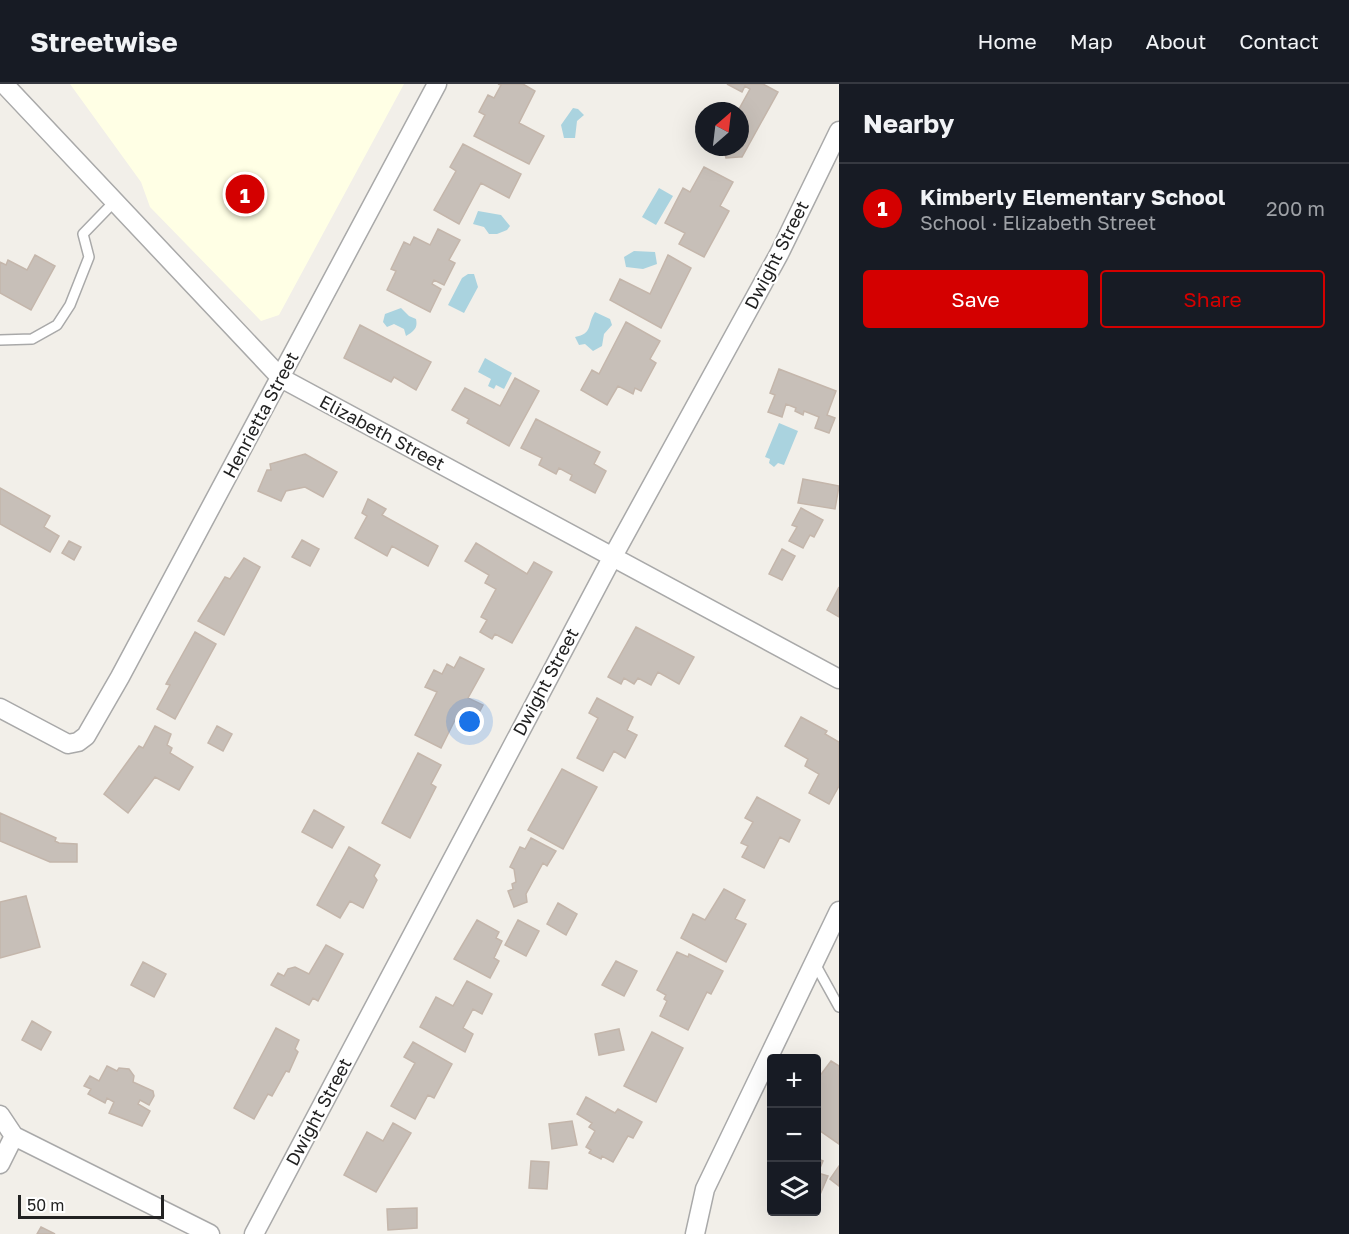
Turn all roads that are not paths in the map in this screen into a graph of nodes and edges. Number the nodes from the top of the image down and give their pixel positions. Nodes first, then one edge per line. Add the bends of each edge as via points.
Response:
1 (4, 84) edge
2 (437, 84) edge
3 (839, 131) edge
4 (114, 202) junction
5 (0, 340) edge
6 (280, 378) junction
7 (612, 558) junction
8 (839, 679) edge
9 (0, 708) edge
10 (839, 911) edge
11 (813, 960) junction
12 (839, 1007) edge
13 (0, 1115) edge
14 (14, 1136) junction
15 (0, 1164) edge
16 (210, 1234) edge
17 (254, 1234) edge
18 (695, 1234) edge

1 - 4 street, Elizabeth Street
2 - 6 street, Henrietta Street
3 - 7 street, Dwight Street via 779,254
4 - 5 lane via 83,234 89,257 57,325 32,339
4 - 6 street, Elizabeth Street
6 - 7 street, Elizabeth Street
6 - 9 street, Henrietta Street via 97,719 78,742 58,740
7 - 8 street, Elizabeth Street
7 - 17 street, Dwight Street
10 - 11 street
11 - 12 lane
11 - 18 street via 705,1189
13 - 14 street
14 - 15 street
14 - 16 street

